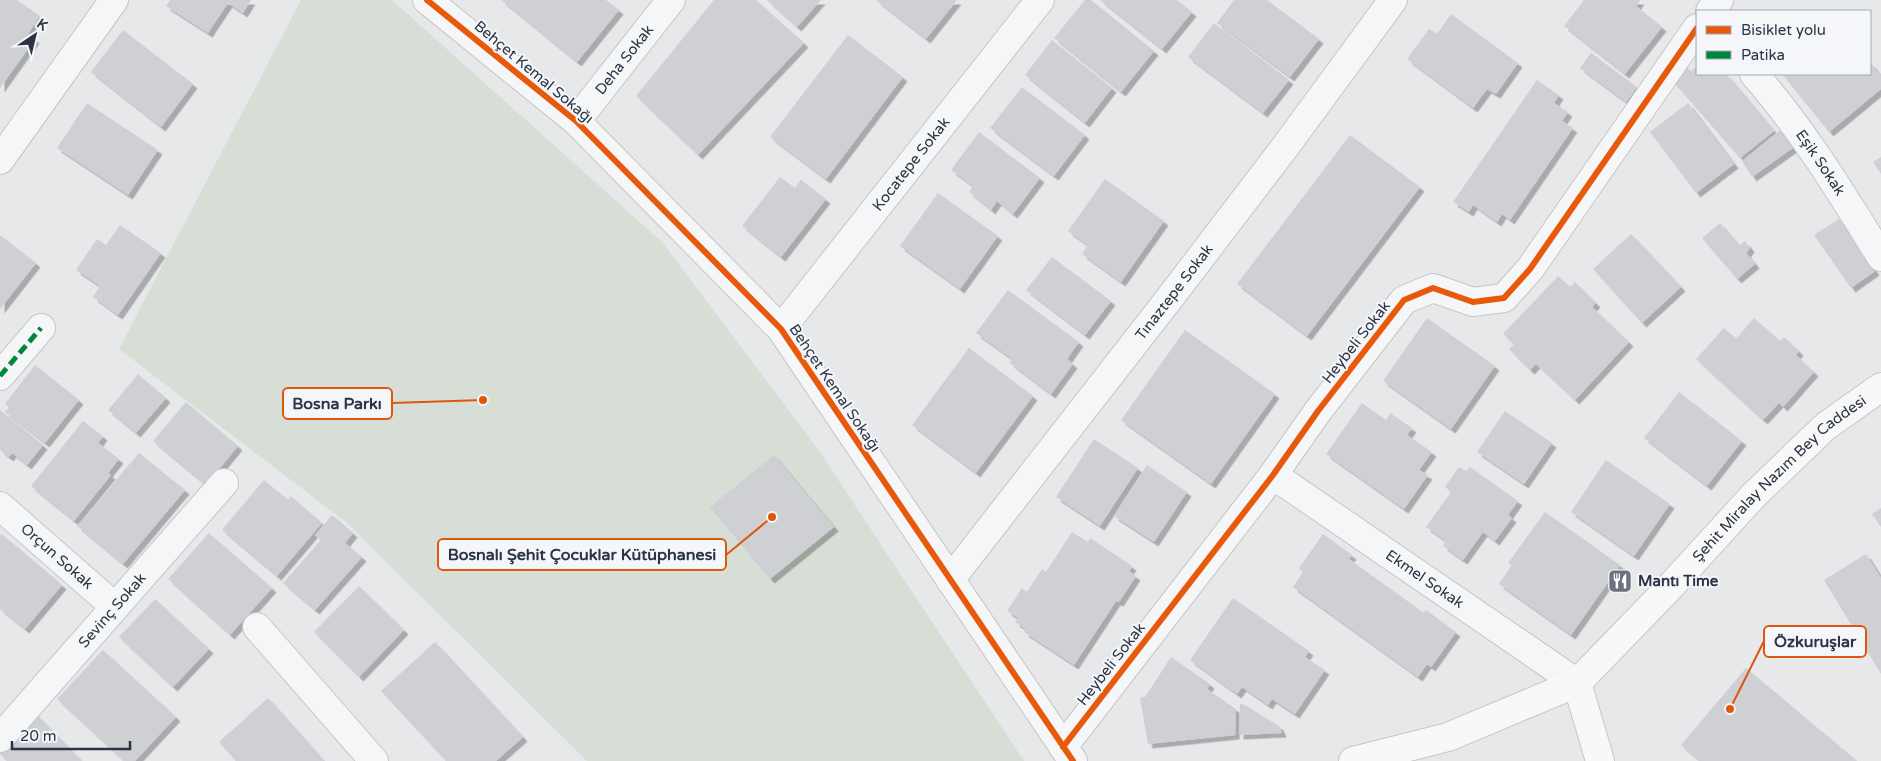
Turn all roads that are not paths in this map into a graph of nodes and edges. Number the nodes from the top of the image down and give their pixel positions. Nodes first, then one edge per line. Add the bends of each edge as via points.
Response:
1 (114, 0) edge
2 (427, 0) edge
3 (671, 0) edge
4 (1393, 0) edge
5 (1029, 4) edge
6 (1696, 29) edge
7 (1755, 75) edge
8 (576, 121) junction
9 (0, 160) edge
10 (1881, 257) edge
11 (41, 328) dead end
12 (782, 329) junction
13 (0, 376) edge
14 (1881, 387) edge
15 (1273, 475) junction
16 (224, 483) dead end
17 (0, 506) edge
18 (950, 580) junction
19 (115, 607) junction
20 (257, 627) dead end
21 (1577, 683) junction
22 (0, 738) edge
23 (1068, 754) edge
24 (374, 761) edge
25 (1353, 761) edge
26 (1600, 761) edge

1 - 9 street
2 - 8 street, Behçet Kemal Sokağı
3 - 8 street, Deha Sokak
4 - 18 street, Tınaztepe Sokak via 1169,299
5 - 12 street, Kocatepe Sokak
6 - 15 street, Heybeli Sokak via 1530,269 1504,298 1473,302 1433,288 1404,300
7 - 10 street, Eşik Sokak via 1838,187
8 - 12 street, Behçet Kemal Sokağı
11 - 13 street
12 - 18 street, Behçet Kemal Sokağı
14 - 21 street, Şehit Miralay Nazım Bey Caddesi via 1826,426 1754,495
15 - 21 street, Ekmel Sokak
15 - 23 street, Heybeli Sokak
16 - 19 street, Sevinç Sokak
17 - 19 street, Orçun Sokak
18 - 23 street, Behçet Kemal Sokağı
19 - 22 street, Sevinç Sokak
20 - 24 street
21 - 25 street, Şehit Miralay Nazım Bey Caddesi via 1448,737
21 - 26 street

